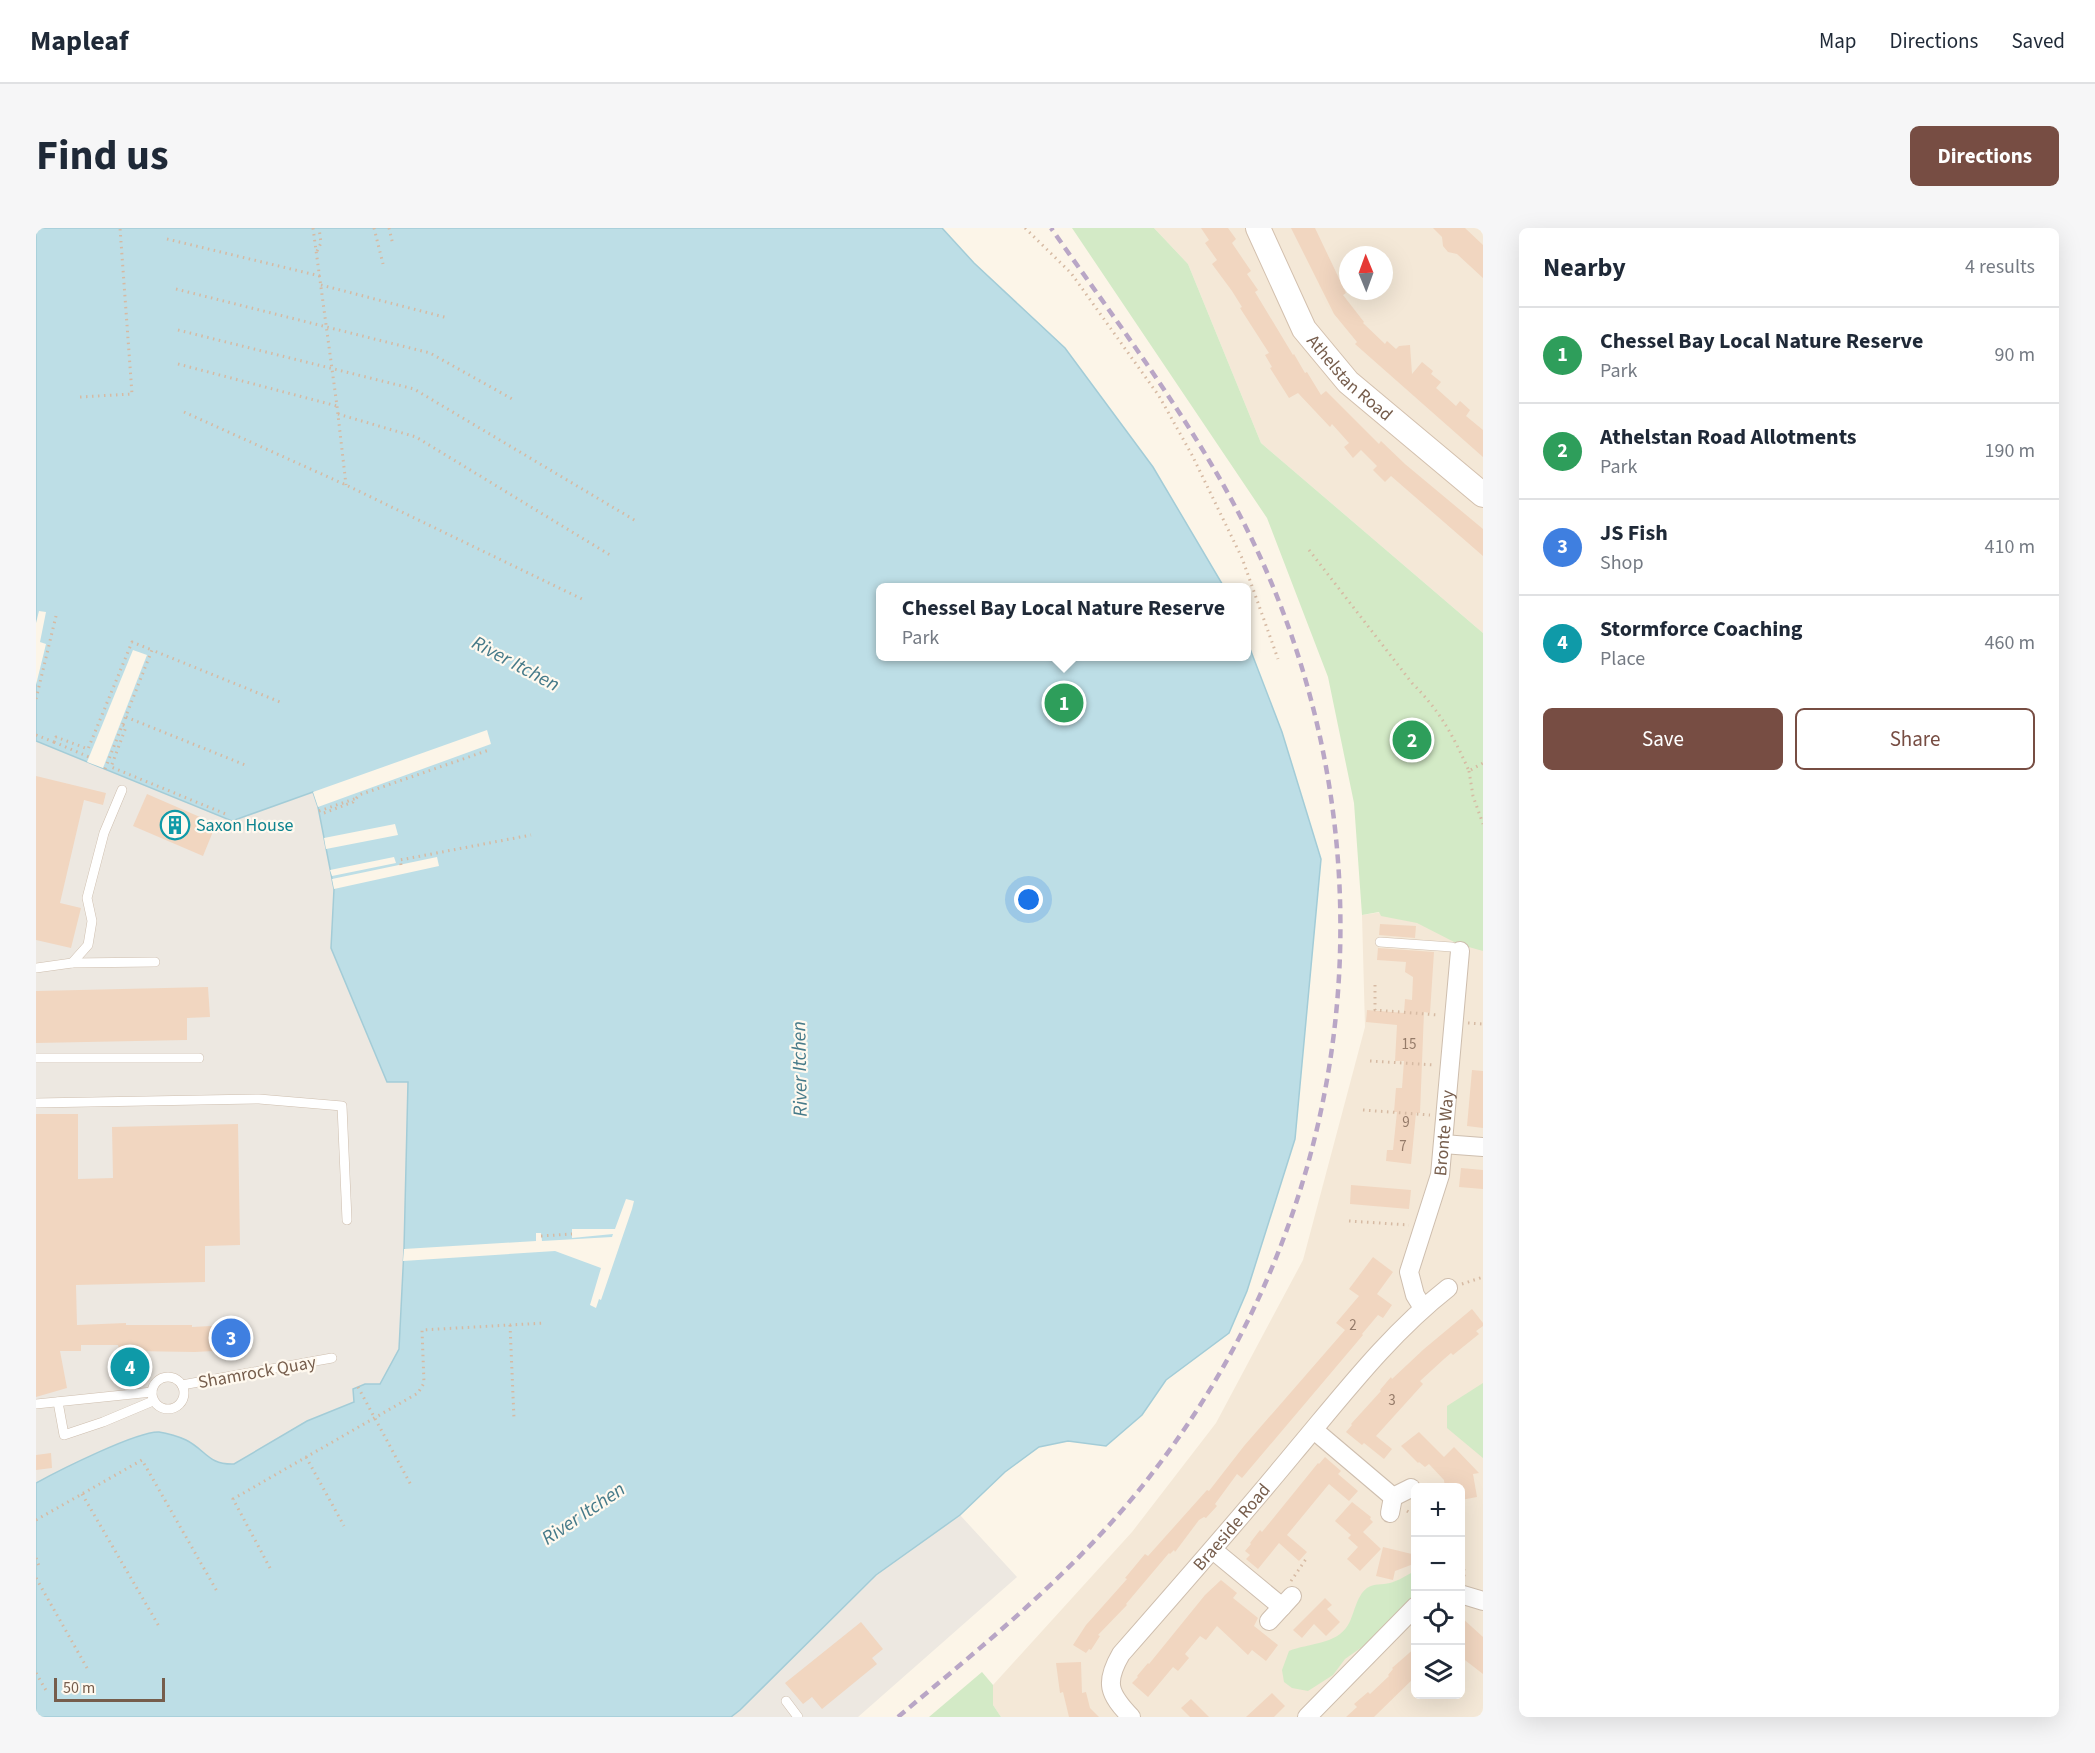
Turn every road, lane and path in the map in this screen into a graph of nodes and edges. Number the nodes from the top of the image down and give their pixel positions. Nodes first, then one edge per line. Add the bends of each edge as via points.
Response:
1 (120, 228) edge
2 (313, 228) edge
3 (319, 228) edge
4 (374, 228) edge
5 (388, 228) edge
6 (1025, 228) edge
7 (1258, 228) edge
8 (166, 239) dead end
9 (393, 245) dead end
10 (317, 252) junction
11 (383, 264) dead end
12 (320, 276) junction
13 (321, 285) junction
14 (176, 289) dead end
15 (448, 318) dead end
16 (326, 327) junction
17 (178, 330) dead end
18 (178, 364) dead end
19 (332, 368) junction
20 (80, 397) dead end
21 (514, 400) dead end
22 (337, 406) junction
23 (184, 412) dead end
24 (338, 414) junction
25 (346, 485) junction
26 (1483, 495) edge
27 (636, 521) dead end
28 (1308, 550) dead end
29 (610, 555) dead end
30 (1251, 583) edge
31 (1251, 583) edge
32 (582, 599) dead end
33 (56, 615) dead end
34 (152, 650) junction
35 (1278, 659) dead end
36 (36, 699) edge
37 (280, 702) dead end
38 (126, 717) junction
39 (123, 725) junction
40 (36, 735) edge
41 (54, 742) junction
42 (489, 750) dead end
43 (89, 757) dead end
44 (1483, 763) edge
45 (245, 765) dead end
46 (105, 769) dead end
47 (1468, 771) junction
48 (122, 790) dead end
49 (357, 797) junction
50 (319, 811) dead end
51 (324, 813) dead end
52 (228, 815) dead end
53 (1483, 824) edge
54 (531, 835) dead end
55 (401, 865) dead end
56 (1380, 942) dead end
57 (1460, 951) joint
58 (155, 962) dead end
59 (72, 963) junction
60 (36, 968) edge
61 (1375, 985) dead end
62 (1455, 1016) junction
63 (36, 1058) edge
64 (199, 1058) dead end
65 (1370, 1061) dead end
66 (1450, 1066) junction
67 (36, 1103) edge
68 (1362, 1110) dead end
69 (1446, 1117) junction
70 (1443, 1144) junction
71 (1483, 1147) edge
72 (346, 1220) dead end
73 (1349, 1221) dead end
74 (1410, 1225) dead end
75 (572, 1234) dead end
76 (542, 1236) dead end
77 (1483, 1277) edge
78 (1448, 1288) joint
79 (1423, 1308) junction
80 (545, 1323) dead end
81 (510, 1325) junction
82 (332, 1358) dead end
83 (182, 1385) junction
84 (358, 1387) dead end
85 (153, 1396) junction
86 (58, 1402) junction
87 (36, 1404) edge
88 (375, 1418) junction
89 (514, 1419) dead end
90 (1314, 1430) junction
91 (306, 1457) junction
92 (412, 1487) dead end
93 (1411, 1489) edge
94 (82, 1494) junction
95 (36, 1520) edge
96 (344, 1526) dead end
97 (1213, 1550) junction
98 (36, 1558) edge
99 (36, 1568) edge
100 (270, 1568) dead end
101 (36, 1578) edge
102 (218, 1593) dead end
103 (1465, 1595) edge
104 (1483, 1601) edge
105 (1411, 1611) edge
106 (1269, 1621) dead end
107 (160, 1628) dead end
108 (87, 1668) dead end
109 (36, 1673) edge
110 (47, 1692) dead end
111 (786, 1701) dead end
112 (798, 1717) edge
113 (1131, 1717) edge
114 (1307, 1717) edge

1 - 20 path via 132,394
2 - 10 path
3 - 10 path via 321,243
4 - 11 path
5 - 9 path
6 - 31 path via 1071,273 1159,396 1192,455
7 - 26 street, Athelstan Road via 1305,329 1348,382
8 - 12 path
10 - 12 path
12 - 13 path
13 - 15 path
13 - 16 path
14 - 16 path
16 - 19 path
16 - 21 path via 430,353
17 - 19 path
18 - 22 path
19 - 22 path
19 - 27 path via 414,389
22 - 24 path
23 - 25 path
24 - 25 path
24 - 29 path via 416,437
25 - 32 path
28 - 47 path via 1430,701 1453,735
30 - 35 path
33 - 36 path
34 - 37 path
34 - 38 path
34 - 41 path via 132,642 88,749 56,737
38 - 39 path
38 - 45 path
39 - 46 path
39 - 52 path via 126,727 111,767
40 - 41 path
41 - 43 path
42 - 49 path
44 - 47 path
47 - 53 path
48 - 59 lane via 104,833 87,898 92,921 88,945
49 - 50 path
49 - 51 path
54 - 55 path via 400,860
56 - 57 lane via 1452,947
57 - 62 street, Bronte Way
58 - 59 lane
59 - 60 lane
61 - 62 path via 1375,1010
62 - 66 street, Bronte Way
63 - 64 lane
65 - 66 path
66 - 69 street, Bronte Way
67 - 72 lane via 259,1099 342,1106
68 - 69 path
69 - 70 street, Bronte Way
70 - 71 street
70 - 79 street, Bronte Way via 1440,1175 1409,1272
73 - 74 path
75 - 76 path
77 - 78 path
78 - 79 street, Braeside Road
79 - 90 street, Braeside Road
80 - 81 path
81 - 88 path via 422,1330 424,1383 418,1393
81 - 89 path
82 - 83 lane, Shamrock Quay
83 - 85 lane, Shamrock Quay via 165,1377 156,1383
83 - 85 lane, Shamrock Quay via 183,1398 173,1409 163,1409
84 - 88 path
85 - 86 lane, Shamrock Quay
85 - 86 lane via 104,1422 64,1435
86 - 87 lane, Shamrock Quay
88 - 91 path
88 - 92 path
90 - 93 street via 1391,1505
90 - 97 street, Braeside Road
91 - 96 path
91 - 100 path via 233,1499
94 - 95 path
94 - 102 path via 142,1460
94 - 107 path
97 - 106 street via 1287,1601
97 - 113 street, Braeside Road via 1112,1669 1110,1687
98 - 99 path
101 - 108 path
103 - 104 street
105 - 114 street
109 - 110 path
111 - 112 lane

